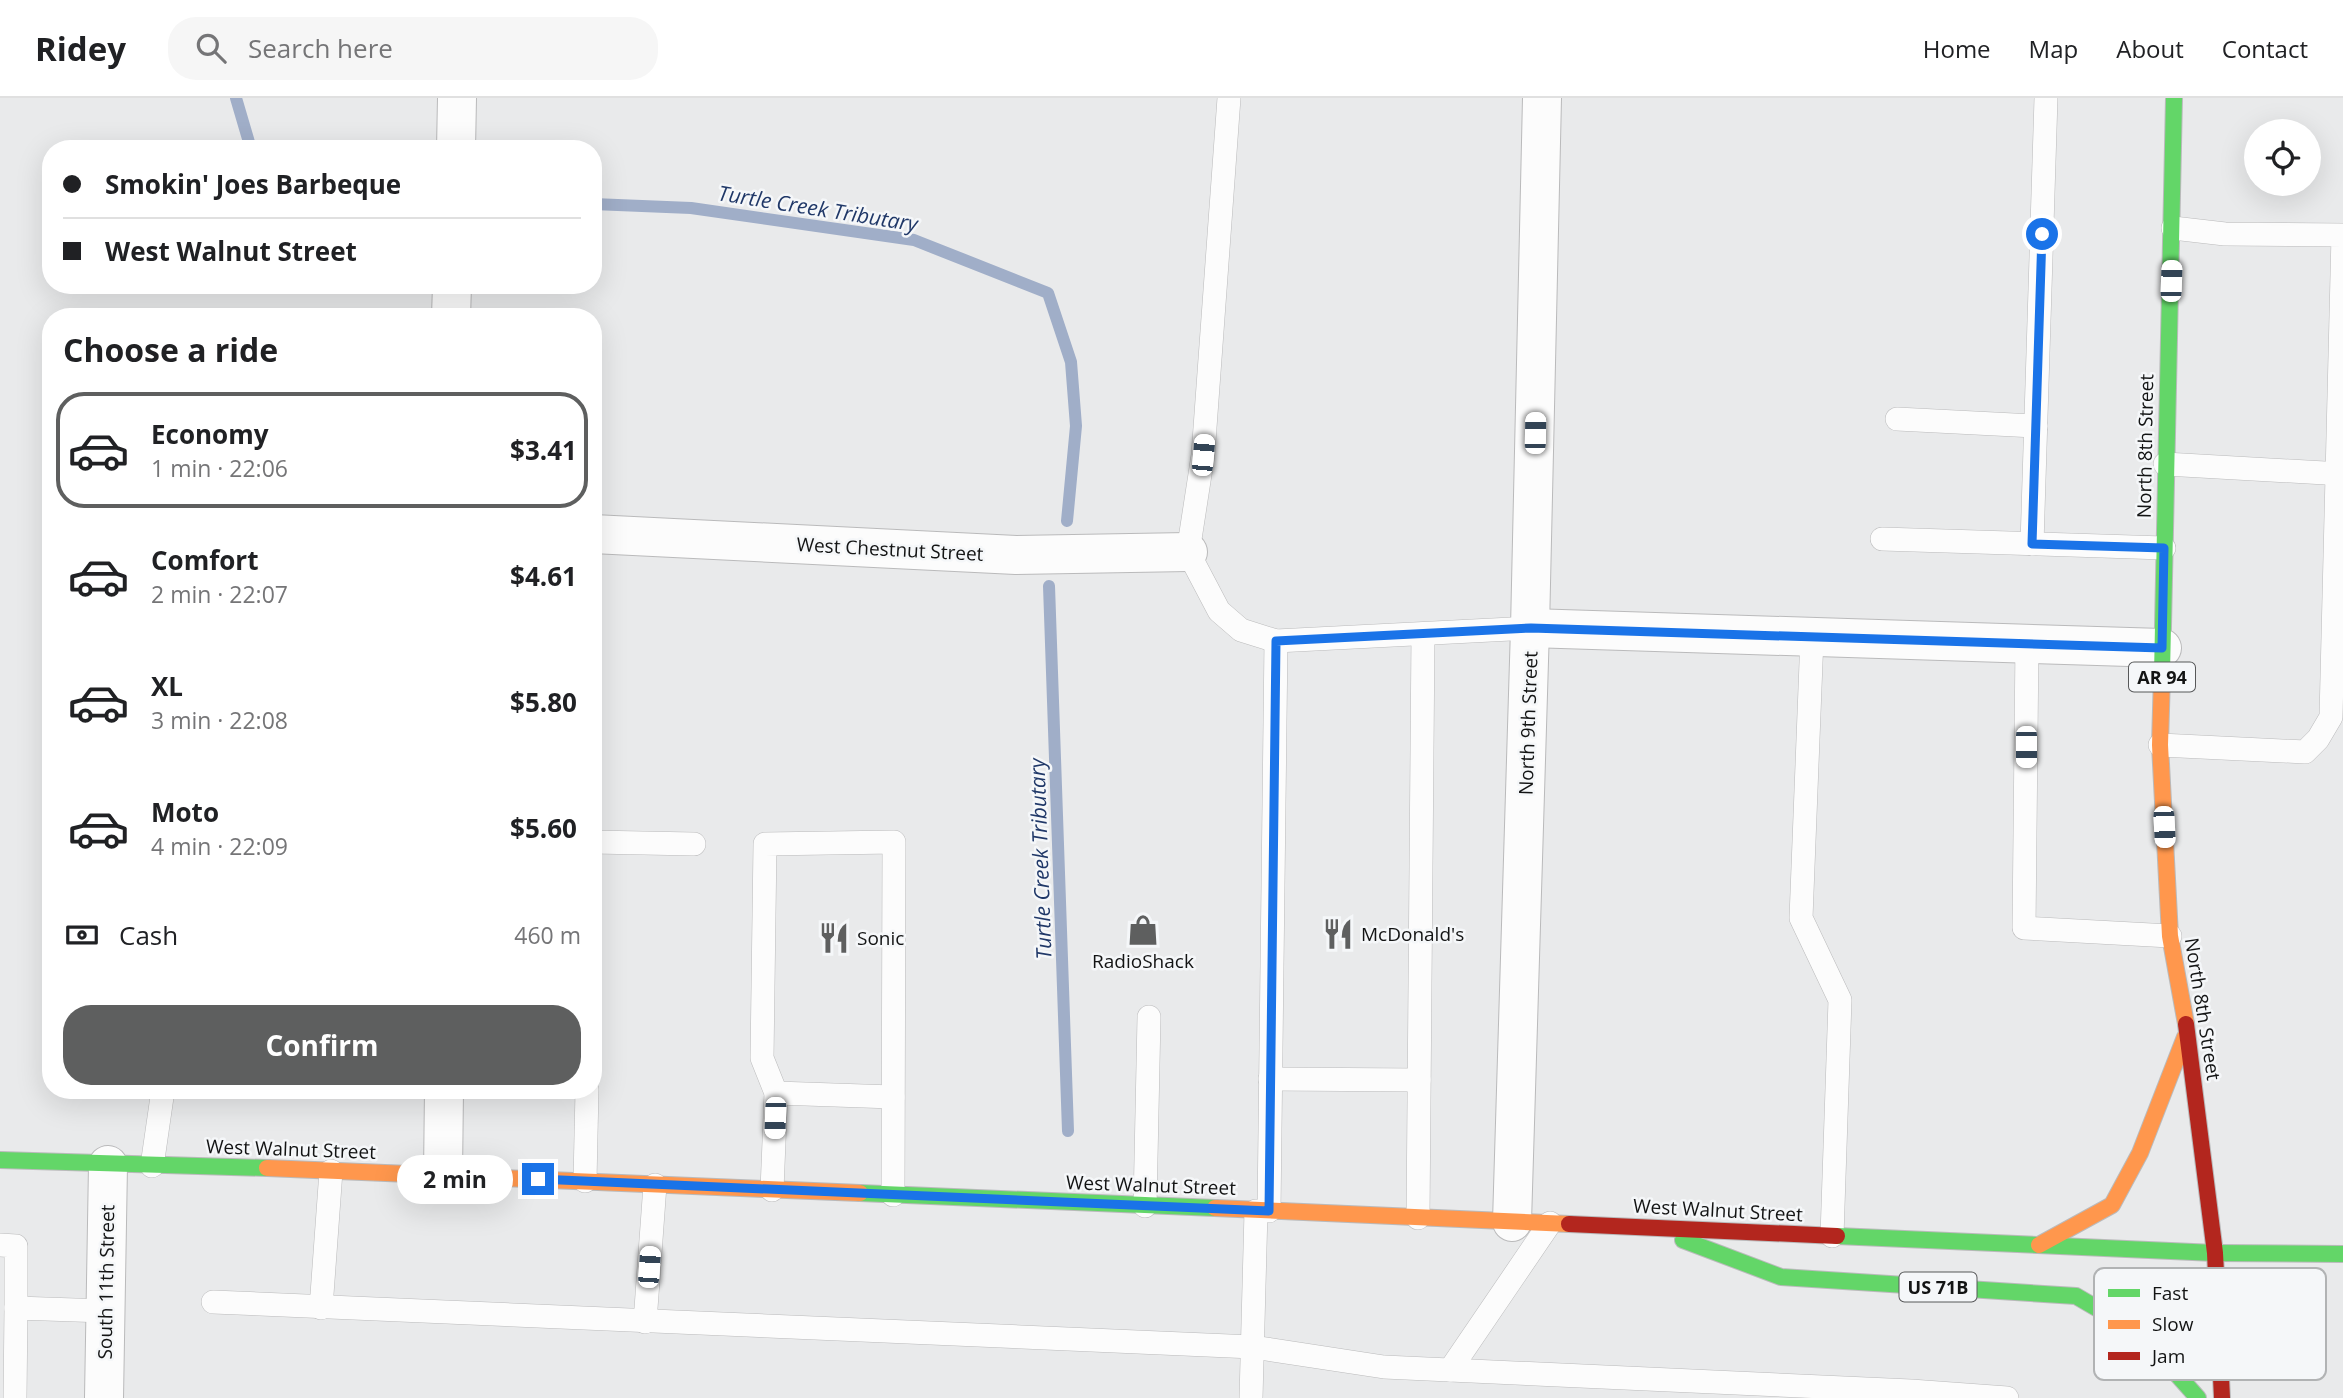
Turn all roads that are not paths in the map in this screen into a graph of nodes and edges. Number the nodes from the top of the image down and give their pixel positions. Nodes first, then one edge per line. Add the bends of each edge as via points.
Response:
1 (457, 98) edge
2 (1229, 98) edge
3 (1542, 98) edge
4 (2046, 98) edge
5 (2174, 98) edge
6 (456, 140) edge
7 (2173, 228) junction
8 (1897, 419) dead end
9 (2036, 426) junction
10 (2165, 464) junction
11 (2339, 474) edge
12 (602, 534) edge
13 (1882, 539) dead end
14 (2032, 544) junction
15 (2164, 548) junction
16 (1188, 552) junction
17 (1531, 628) junction
18 (1423, 634) junction
19 (1812, 637) junction
20 (1276, 641) junction
21 (2026, 643) junction
22 (2162, 648) junction
23 (2160, 746) junction
24 (602, 842) edge
25 (694, 844) dead end
26 (2170, 936) junction
27 (1149, 1017) dead end
28 (2187, 1032) junction
29 (1270, 1079) junction
30 (1419, 1080) junction
31 (776, 1093) junction
32 (893, 1097) junction
33 (162, 1099) edge
34 (444, 1099) edge
35 (587, 1099) edge
36 (0, 1160) edge
37 (108, 1165) junction
38 (152, 1166) junction
39 (331, 1171) junction
40 (443, 1174) junction
41 (585, 1181) junction
42 (655, 1185) junction
43 (772, 1190) junction
44 (893, 1195) junction
45 (1145, 1206) junction
46 (1263, 1211) junction
47 (1418, 1218) junction
48 (1531, 1222) junction
49 (1649, 1228) junction
50 (1832, 1236) junction
51 (0, 1245) edge
52 (2039, 1245) junction
53 (2215, 1253) junction
54 (2343, 1254) edge
55 (2216, 1268) edge
56 (213, 1302) dead end
57 (321, 1307) junction
58 (2094, 1307) edge
59 (16, 1308) junction
60 (105, 1311) junction
61 (645, 1322) junction
62 (1253, 1347) junction
63 (1450, 1370) junction
64 (2182, 1380) edge
65 (2221, 1380) edge
66 (15, 1398) edge
67 (104, 1398) edge
68 (1251, 1398) edge
69 (2007, 1398) edge
70 (2198, 1398) edge
71 (2222, 1398) edge

1 - 6 street
2 - 16 lane via 1203,455
3 - 17 street, North 9th Street
4 - 9 lane
5 - 7 main road, North 8th Street / AR 94
7 - 10 main road, North 8th Street / AR 94
7 - 11 lane via 2225,234 2343,235
8 - 9 lane
9 - 14 lane
10 - 11 lane
10 - 15 main road, North 8th Street / AR 94
11 - 23 lane via 2331,717 2318,739 2305,752
12 - 16 street, West Chestnut Street via 1016,555
13 - 14 lane
14 - 15 lane
15 - 22 main road, North 8th Street / AR 94
16 - 20 lane via 1219,611 1241,630
17 - 18 lane
17 - 19 street
17 - 48 street, North 9th Street
18 - 20 lane
18 - 30 lane
19 - 21 street
19 - 50 lane via 1801,918 1840,1000
20 - 29 lane
21 - 22 street
21 - 26 lane via 2024,928
22 - 23 main road, North 8th Street / AR 94
23 - 26 main road, North 8th Street / AR 94
24 - 25 lane
26 - 28 main road, North 8th Street / AR 94
27 - 45 lane
28 - 52 main road via 2140,1153 2112,1205
28 - 53 main road, North 8th Street / AR 94
29 - 30 lane
29 - 46 lane
30 - 47 lane
31 - 32 lane
31 - 32 lane via 762,1058 765,844 894,842
31 - 43 lane
32 - 44 lane
33 - 38 lane
34 - 40 street
35 - 41 lane
36 - 37 main road, West Walnut Street / US 71B
37 - 38 main road, West Walnut Street / US 71B
37 - 60 street, South 11th Street
38 - 39 main road, West Walnut Street / US 71B
39 - 40 main road, West Walnut Street / US 71B
39 - 57 lane
40 - 41 main road, West Walnut Street / US 71B
41 - 42 main road, West Walnut Street / US 71B
42 - 43 main road, West Walnut Street / US 71B
42 - 61 lane
43 - 44 main road, West Walnut Street / US 71B
44 - 45 main road, West Walnut Street / US 71B
45 - 46 main road, West Walnut Street / US 71B
46 - 47 main road, West Walnut Street / US 71B
46 - 62 lane
47 - 48 main road, West Walnut Street / US 71B
48 - 49 main road, West Walnut Street / US 71B
48 - 63 lane
49 - 50 main road, West Walnut Street / US 71B
49 - 58 main road, US 71B via 1781,1277 2076,1296
50 - 52 main road, West Walnut Street / US 71B
51 - 59 lane via 16,1246
52 - 53 main road, West Walnut Street / US 71B
53 - 54 main road, West Walnut Street
53 - 55 main road, North 8th Street
56 - 57 lane
57 - 61 lane
59 - 60 lane
59 - 66 lane
60 - 67 street, South 11th Street
61 - 62 lane
62 - 63 lane via 1384,1367
62 - 68 lane
63 - 69 lane
64 - 70 main road, US 71B
65 - 71 main road, North 8th Street

